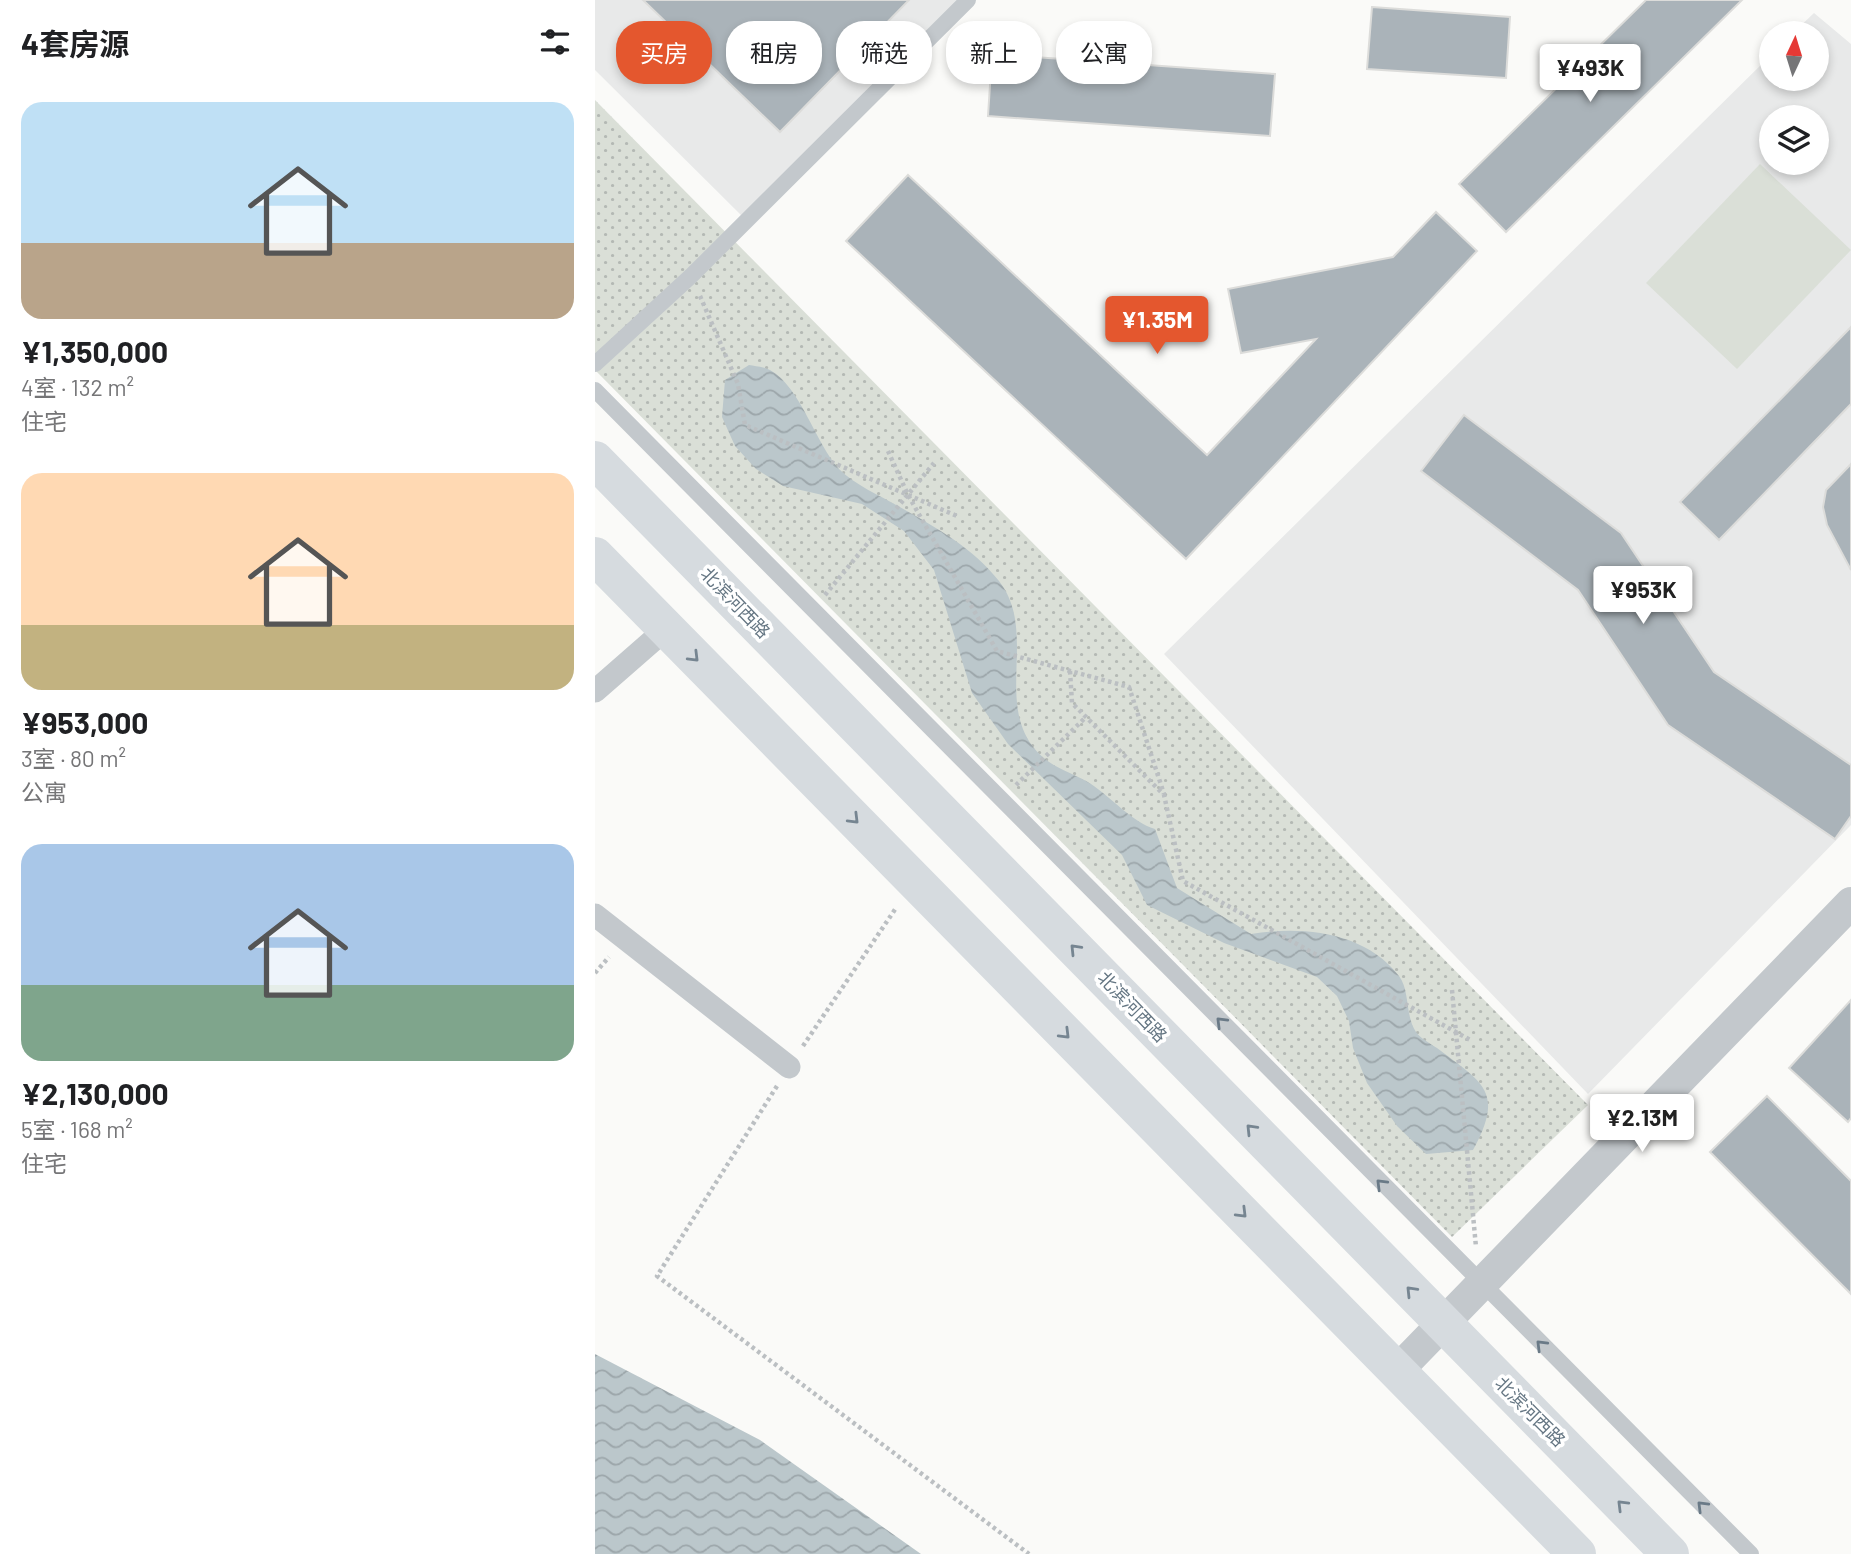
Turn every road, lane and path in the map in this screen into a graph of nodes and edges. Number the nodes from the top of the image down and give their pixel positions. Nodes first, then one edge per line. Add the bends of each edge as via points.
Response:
1 (968, 0) edge
2 (691, 276) junction
3 (595, 365) edge
4 (595, 390) edge
5 (888, 452) dead end
6 (595, 460) edge
7 (934, 463) dead end
8 (908, 495) junction
9 (957, 516) dead end
10 (595, 556) edge
11 (813, 610) junction
12 (666, 629) junction
13 (1070, 671) junction
14 (595, 691) edge
15 (1086, 717) junction
16 (1164, 795) junction
17 (1001, 800) junction
18 (914, 881) junction
19 (1851, 903) edge
20 (595, 915) edge
21 (1452, 990) dead end
22 (1456, 1032) junction
23 (1472, 1041) dead end
24 (789, 1067) junction
25 (1479, 1284) junction
26 (1441, 1322) junction
27 (1397, 1371) junction
28 (1029, 1554) edge
29 (1577, 1554) edge
30 (1670, 1554) edge
31 (1751, 1554) edge

1 - 2 lane
2 - 3 lane
2 - 8 path via 738,384 745,425
4 - 11 lane
5 - 8 path
26 -> 6 main road, 北滨河西路
7 - 8 path
8 - 9 path
8 - 11 path
8 - 13 path via 997,651
10 - 12 main road
11 - 17 lane
12 - 14 street
12 -> 18 main road
13 - 15 path via 1072,703
13 - 16 path via 1129,687
15 - 16 path
15 - 17 path
16 - 22 path via 1183,881
25 -> 17 lane
18 - 24 path
18 -> 27 main road
19 - 25 street
20 - 24 street
21 - 22 path
22 - 23 path
22 - 25 path
24 - 28 path via 657,1276
25 - 26 street
31 -> 25 lane
26 - 27 street
30 -> 26 main road, 北滨河西路
27 - 29 main road

